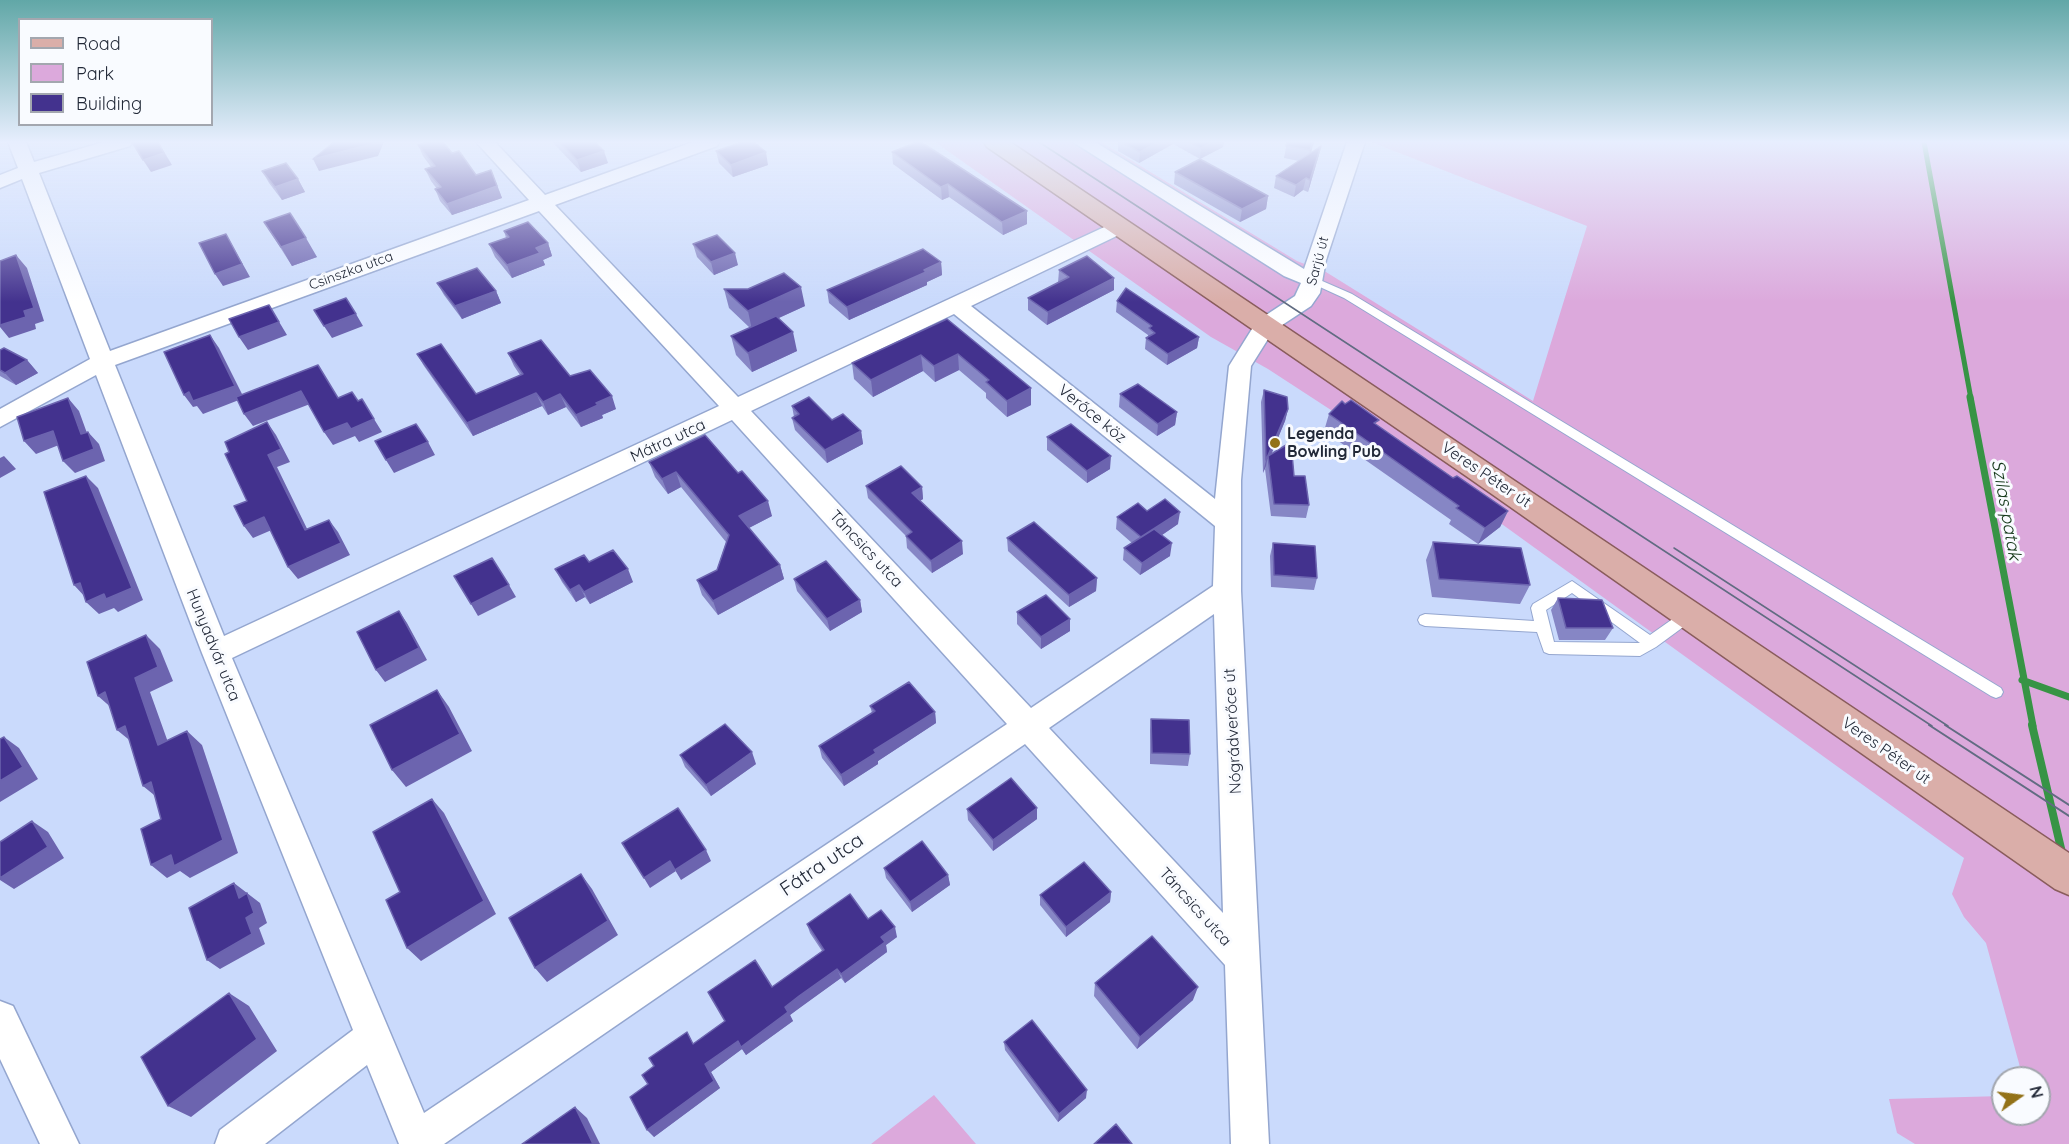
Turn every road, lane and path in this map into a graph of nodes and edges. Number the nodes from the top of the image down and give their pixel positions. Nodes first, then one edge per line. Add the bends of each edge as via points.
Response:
1 (38, 195) edge
2 (534, 195) edge
3 (559, 195) edge
4 (1074, 195) edge
5 (1173, 195) edge
6 (1338, 195) edge
7 (540, 202) junction
8 (1120, 227) junction
9 (1313, 280) junction
10 (957, 306) junction
11 (1265, 326) junction
12 (103, 361) junction
13 (736, 409) junction
14 (0, 419) edge
15 (1227, 522) junction
16 (1227, 591) junction
17 (1689, 615) junction
18 (1425, 620) dead end
19 (1543, 627) junction
20 (1652, 643) junction
21 (216, 653) junction
22 (1996, 692) dead end
23 (1028, 725) junction
24 (2069, 876) edge
25 (1244, 960) junction
26 (0, 1019) edge
27 (374, 1037) junction
28 (418, 1142) edge
29 (60, 1144) edge
30 (234, 1144) edge
31 (1250, 1144) edge

1 - 12 street, Hunyadvár utca
2 - 7 street, Táncsics utca
3 - 7 street, Csinszka utca
4 - 8 main road, Veres Péter út
5 - 9 street via 1291,272
6 - 9 street, Sarjú út
7 - 12 street, Csinszka utca
7 - 13 street, Táncsics utca
8 - 10 street, Mátra utca
8 - 11 main road, Veres Péter út
9 - 11 street, Sarjú út via 1303,302
9 - 22 lane via 1348,296
10 - 13 street, Mátra utca
10 - 15 street, Verőce köz
11 - 15 street, Nógrádverőce út via 1240,366
11 - 17 main road, Veres Péter út
12 - 14 street, Csinszka utca
12 - 21 street, Hunyadvár utca
13 - 21 street, Mátra utca
13 - 23 street, Táncsics utca
15 - 16 street, Nógrádverőce út
16 - 23 street, Fátra utca
16 - 25 street, Nógrádverőce út
17 - 20 lane
17 - 24 main road, Veres Péter út
18 - 19 lane
19 - 20 lane via 1549,648 1640,650
19 - 20 lane via 1538,608 1572,586
21 - 27 street, Hunyadvár utca
23 - 25 street, Táncsics utca
23 - 28 street, Fátra utca
25 - 31 street, Nógrádverőce út
26 - 29 street
27 - 28 street, Hunyadvár utca
27 - 30 street

